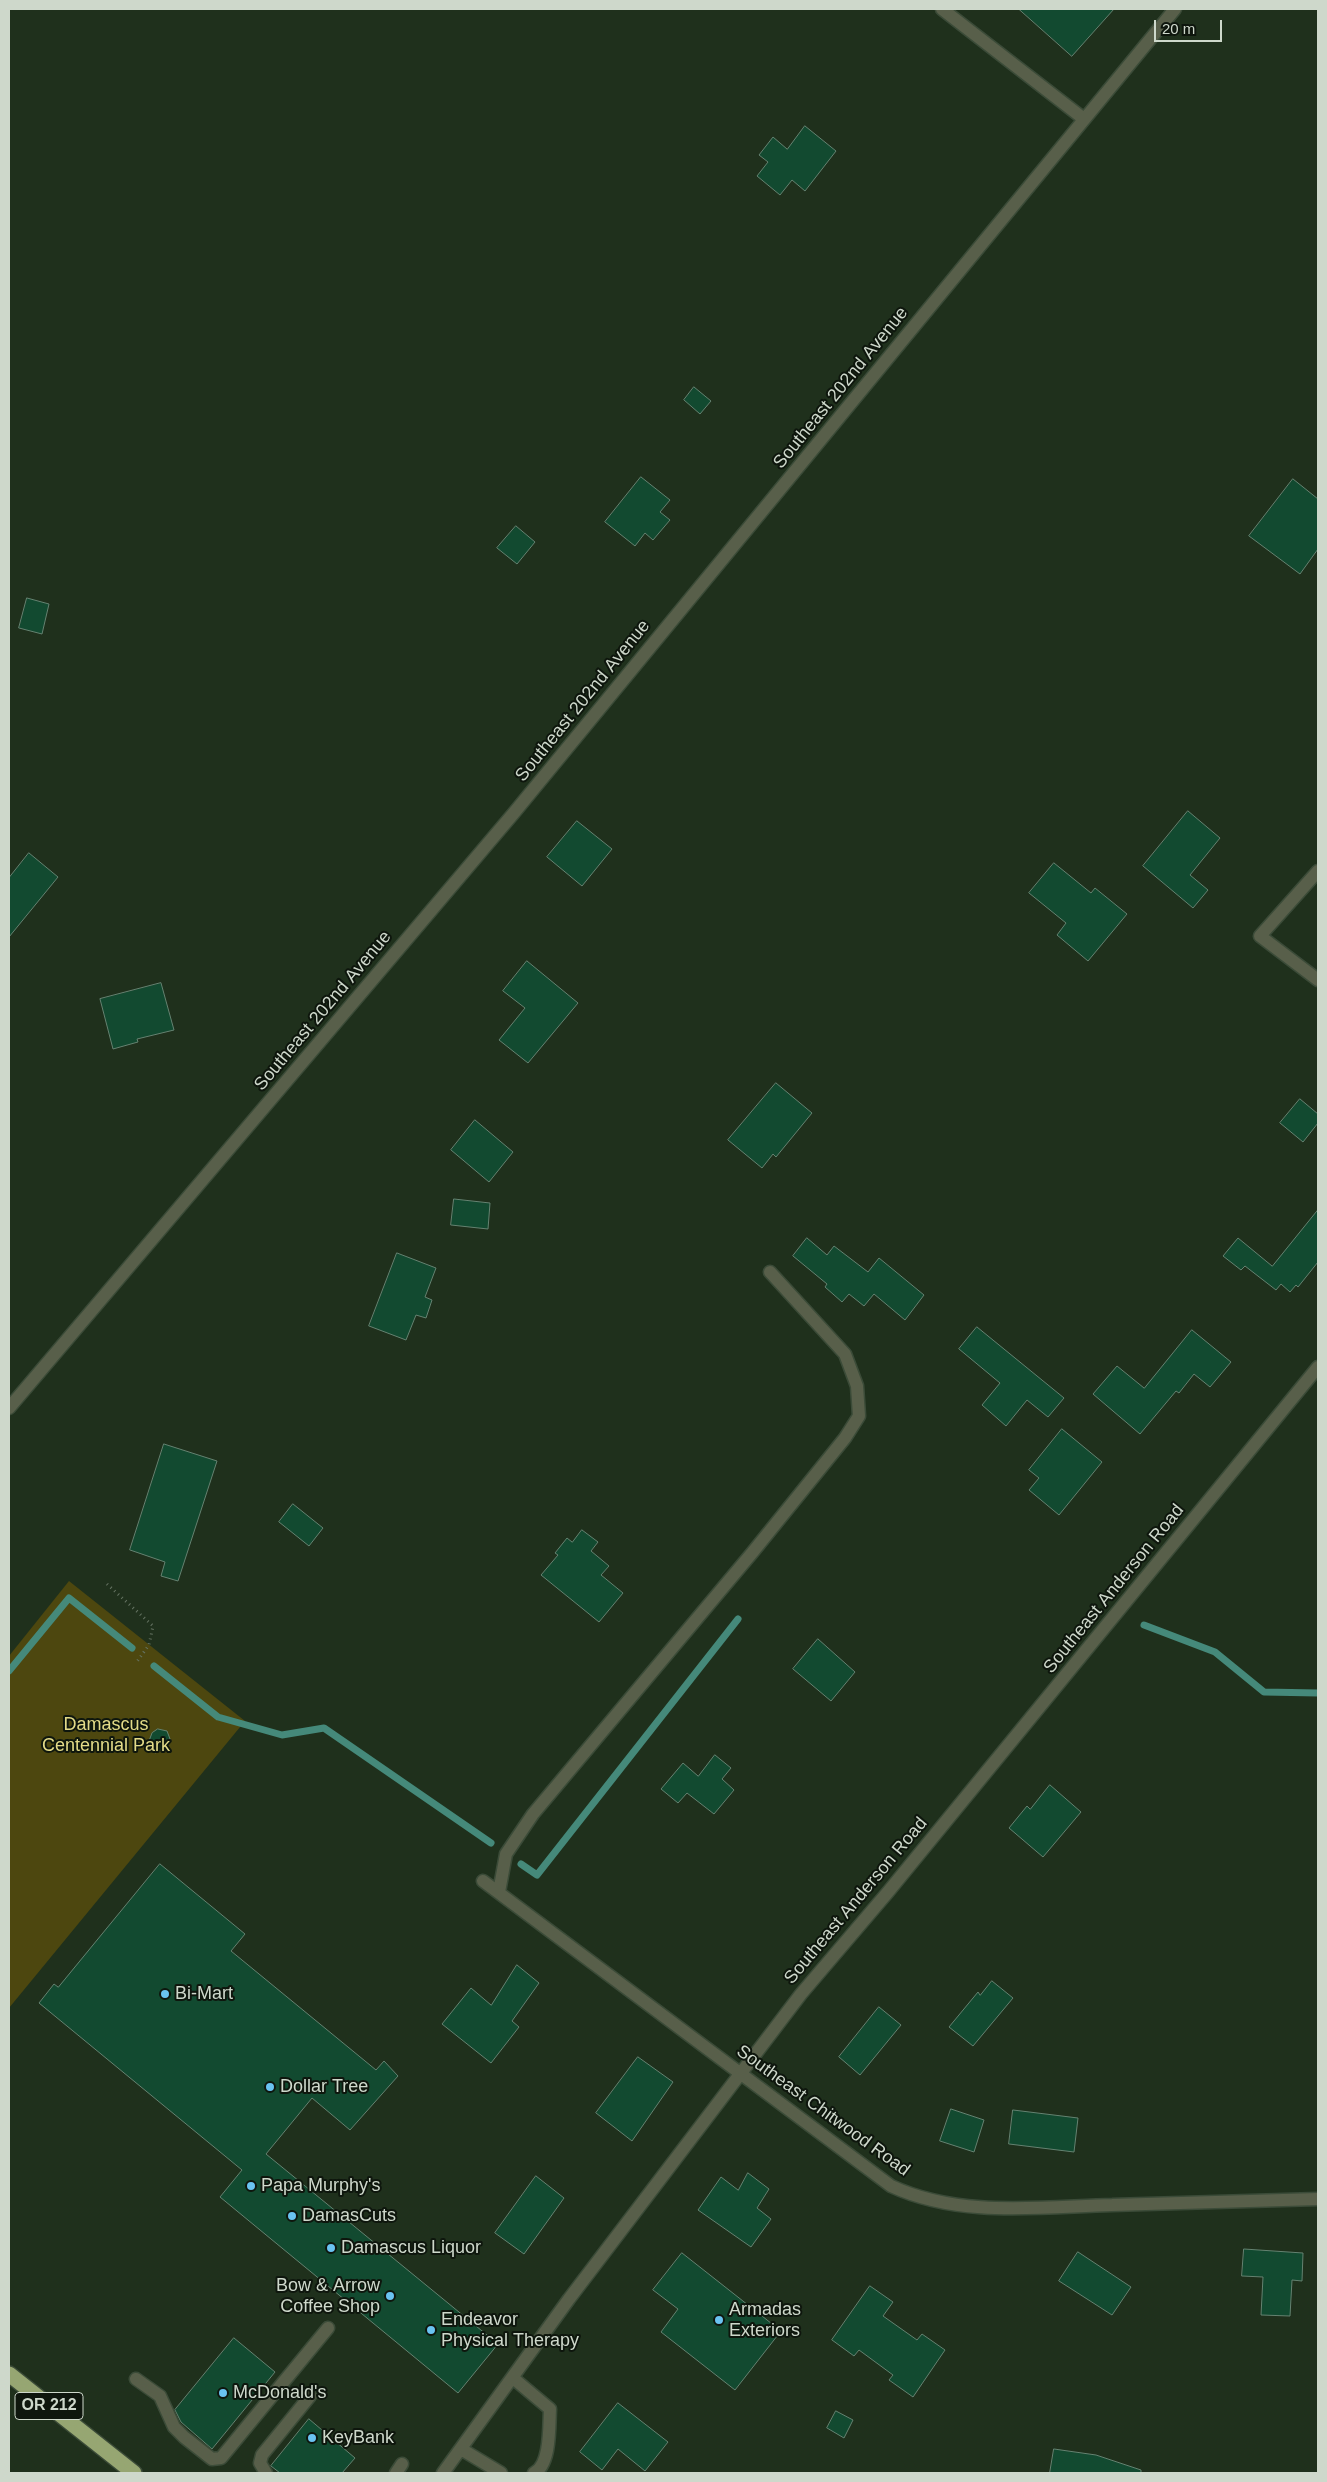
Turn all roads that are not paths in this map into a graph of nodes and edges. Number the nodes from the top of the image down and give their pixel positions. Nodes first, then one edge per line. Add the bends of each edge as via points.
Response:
1 (942, 9) edge
2 (1175, 9) edge
3 (1084, 119) junction
4 (1318, 871) edge
5 (1318, 980) edge
6 (770, 1272) dead end
7 (1318, 1367) edge
8 (9, 1408) edge
9 (483, 1880) dead end
10 (499, 1892) junction
11 (740, 2072) junction
12 (1318, 2199) edge
13 (328, 2328) dead end
14 (9, 2374) edge
15 (513, 2378) junction
16 (136, 2379) dead end
17 (310, 2396) dead end
18 (461, 2449) junction
19 (134, 2473) edge
20 (266, 2473) edge
21 (443, 2473) edge
22 (501, 2473) edge
23 (534, 2473) edge

1 - 3 street
2 - 3 street, Southeast 202nd Avenue
3 - 8 street, Southeast 202nd Avenue via 514,814
4 - 5 street via 1260,936
6 - 10 street via 845,1354 857,1386 859,1416 845,1438 752,1553 533,1814 506,1854
7 - 11 street, Southeast Anderson Road
9 - 10 street, Southeast Chitwood Road
10 - 11 street, Southeast Chitwood Road
11 - 12 street, Southeast Chitwood Road via 891,2186 928,2201 1010,2208
11 - 15 street, Southeast Anderson Road
13 - 16 street via 221,2458 212,2459 184,2437 174,2427 160,2396
14 - 19 highway, OR 212
15 - 18 street, Southeast Anderson Road
15 - 23 street via 550,2409 546,2456
17 - 20 street via 262,2455 260,2463
18 - 21 street, Southeast Anderson Road
18 - 22 street

